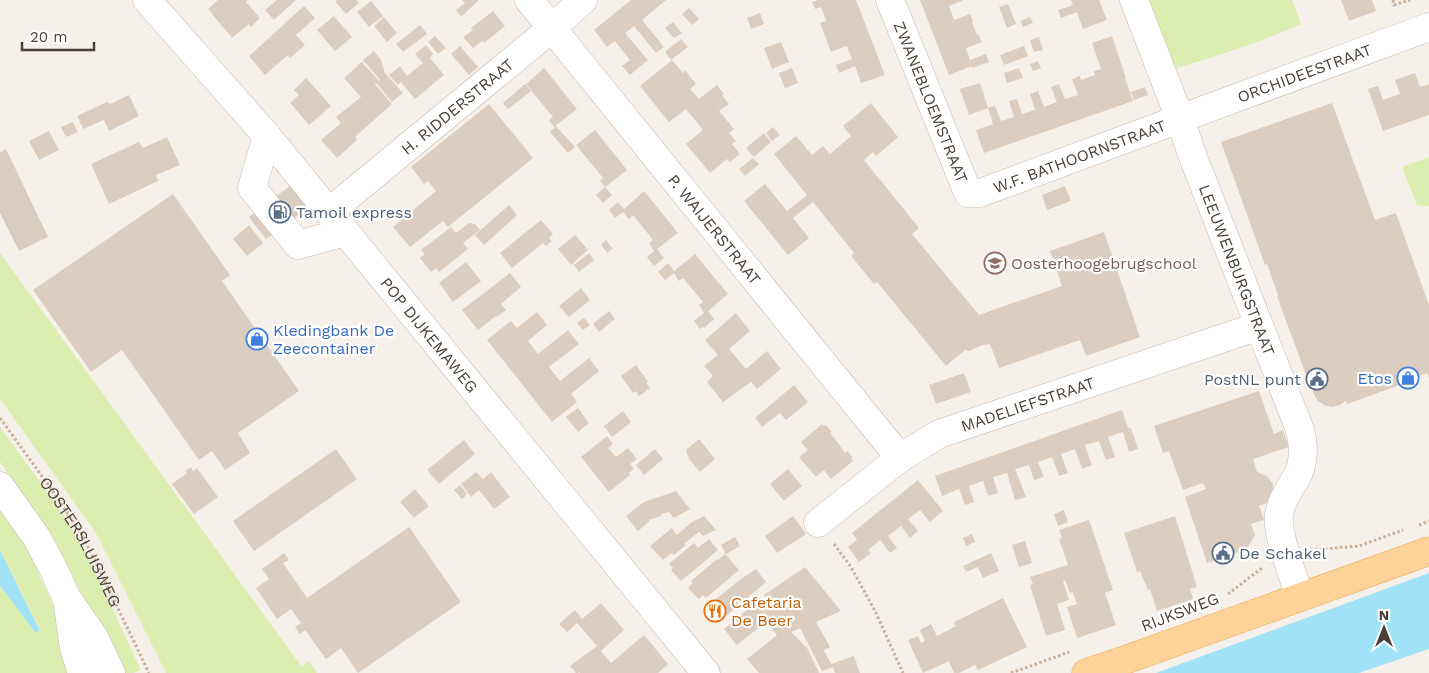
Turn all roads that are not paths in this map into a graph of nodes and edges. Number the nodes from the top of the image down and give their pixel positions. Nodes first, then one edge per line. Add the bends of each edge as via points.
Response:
1 (147, 0) edge
2 (529, 0) edge
3 (583, 0) edge
4 (890, 0) edge
5 (1134, 0) edge
6 (1429, 27) edge
7 (552, 28) junction
8 (1180, 119) junction
9 (267, 136) junction
10 (980, 193) joint
11 (337, 222) junction
12 (1259, 326) junction
13 (900, 458) junction
14 (0, 486) edge
15 (818, 523) road end
16 (1429, 552) edge
17 (66, 598) junction
18 (1300, 598) junction
19 (1079, 662) edge
20 (82, 673) edge
21 (111, 673) edge
22 (706, 673) edge

1 - 9 street, POP DIJKEMAWEG
2 - 7 street, P. WAIJERSTRAAT
3 - 7 street, H. RIDDERSTRAAT
4 - 10 street, ZWANEBLOEMSTRAAT via 968,193
5 - 8 street, LEEUWENBURGSTRAAT
6 - 8 street, ORCHIDEESTRAAT
7 - 11 street, H. RIDDERSTRAAT
7 - 13 street, P. WAIJERSTRAAT
8 - 10 street, W.F. BATHOORNSTRAAT
8 - 12 street, LEEUWENBURGSTRAAT
9 - 11 street, POP DIJKEMAWEG
9 - 11 street via 252,188 298,245
11 - 22 street, POP DIJKEMAWEG
12 - 13 street, MADELIEFSTRAAT via 939,434
12 - 18 street, LEEUWENBURGSTRAAT via 1303,441 1302,463 1280,506 1279,516 1280,535
13 - 15 street, MADELIEFSTRAAT
14 - 17 street via 37,538
16 - 18 main road, RIJKSWEG
17 - 20 street via 74,648
17 - 21 street via 95,639
18 - 19 main road, RIJKSWEG

